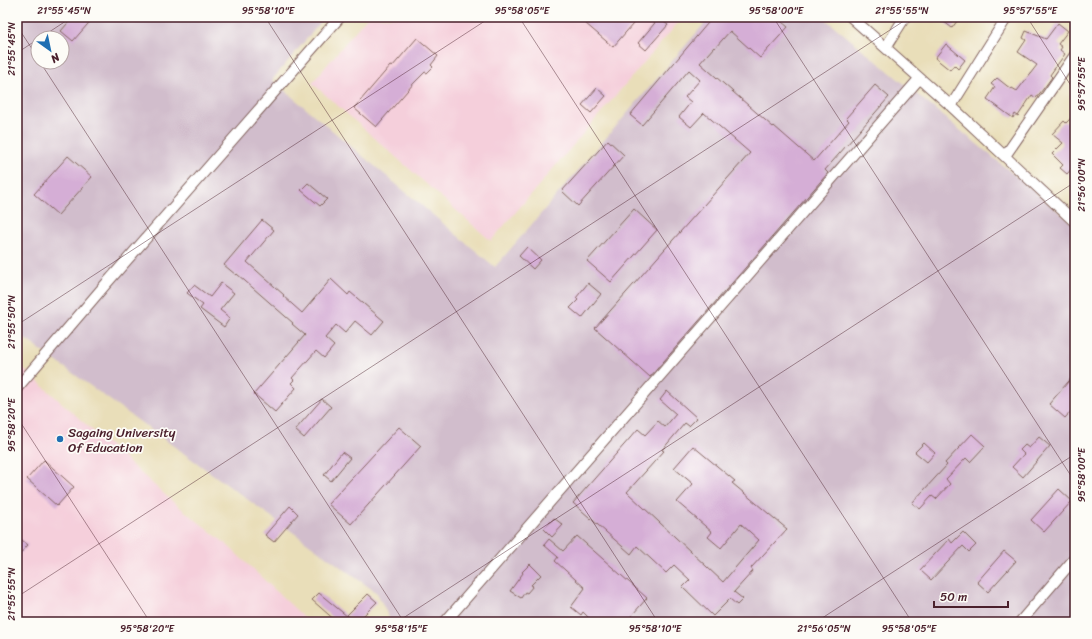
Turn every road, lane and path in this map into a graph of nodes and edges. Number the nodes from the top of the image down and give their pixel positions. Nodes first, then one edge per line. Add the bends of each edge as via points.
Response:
1 (340, 17) edge
2 (851, 17) edge
3 (905, 17) edge
4 (1007, 17) edge
5 (886, 47) junction
6 (1075, 55) edge
7 (920, 79) junction
8 (952, 106) junction
9 (1005, 156) junction
10 (1073, 216) edge
11 (17, 388) edge
12 (1075, 558) edge
13 (445, 622) edge
14 (1020, 622) edge

1 - 11 street
2 - 5 street
3 - 5 street
4 - 8 street
5 - 7 street
6 - 9 street
7 - 8 street
7 - 13 street
8 - 9 street
9 - 10 street
12 - 14 street

